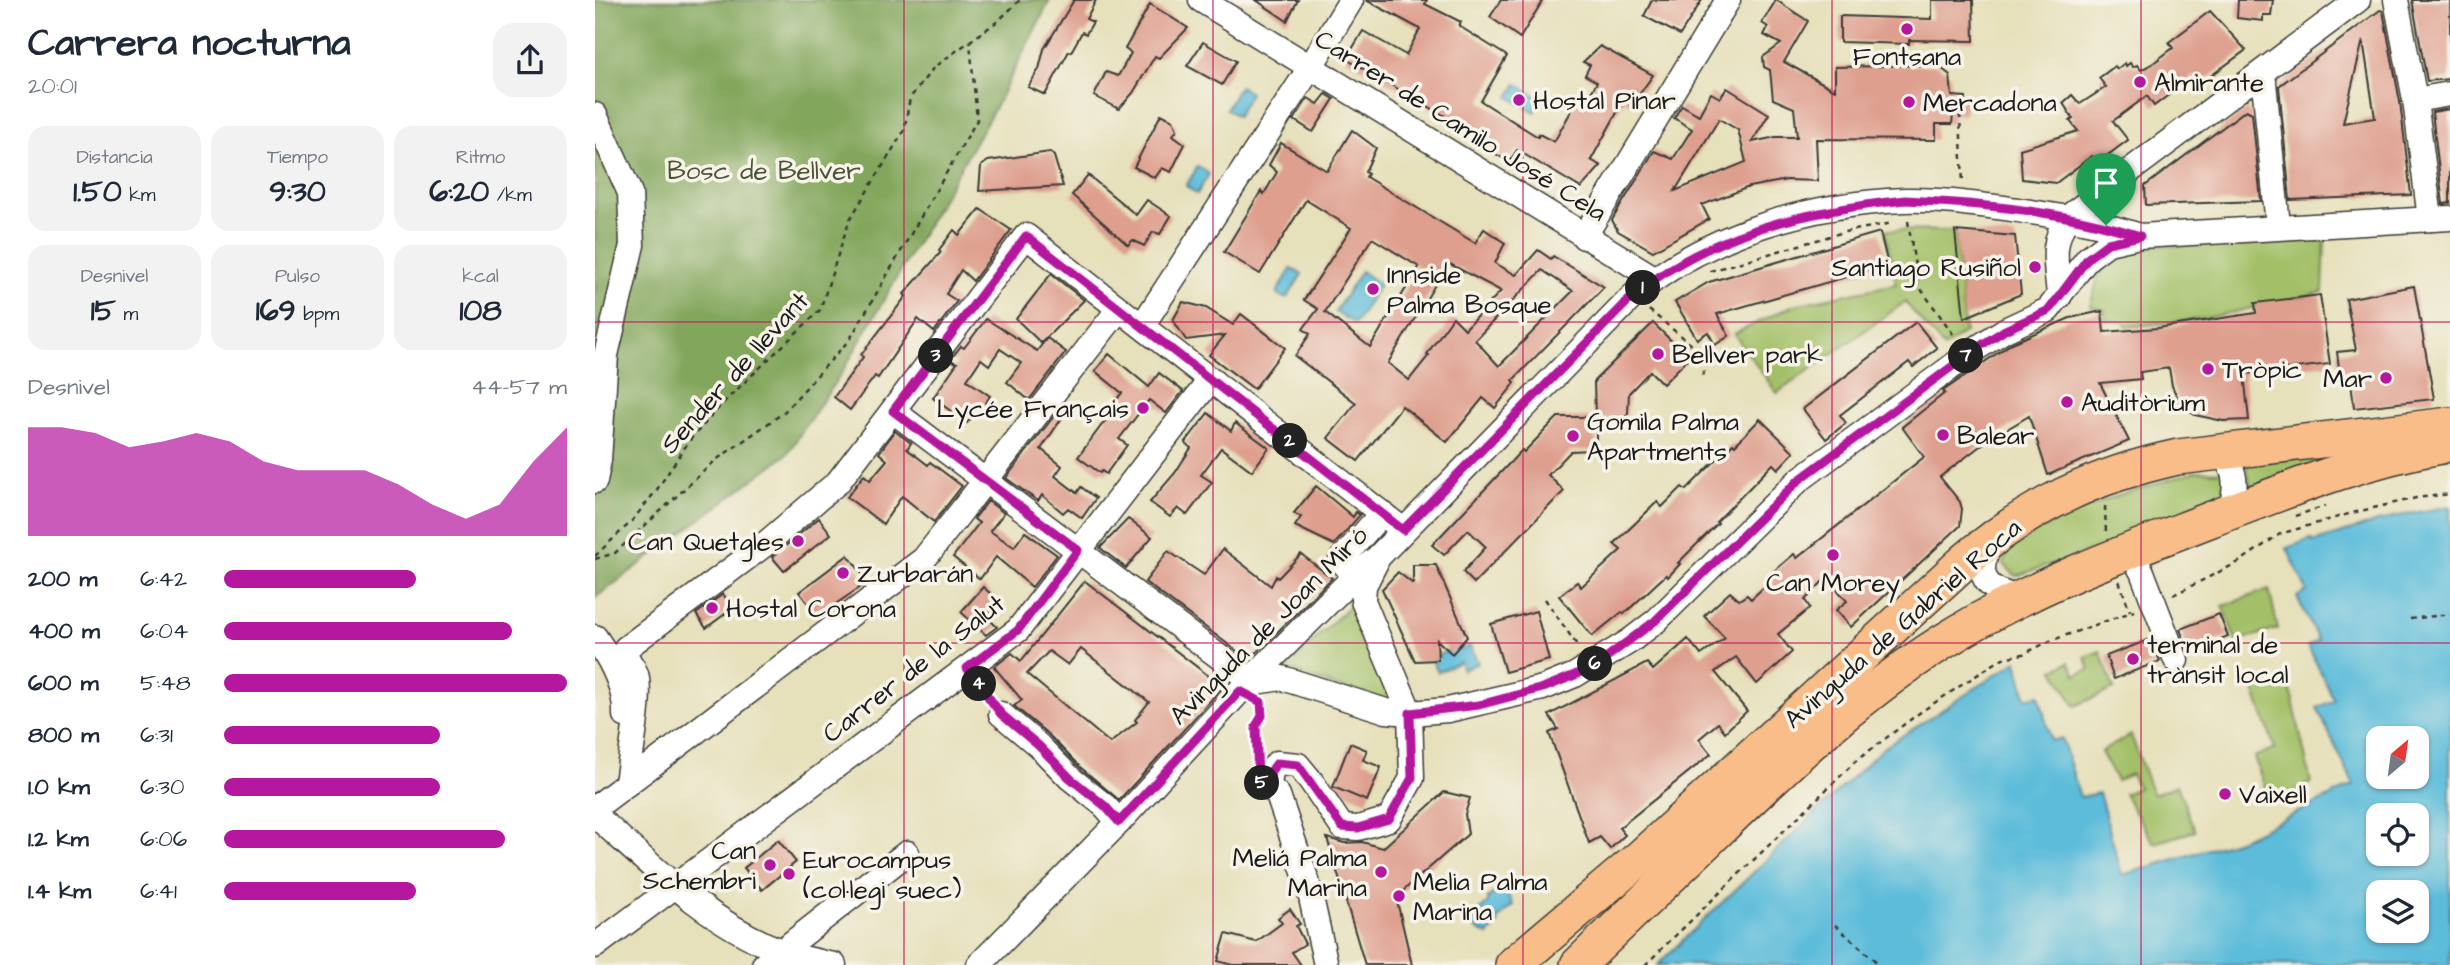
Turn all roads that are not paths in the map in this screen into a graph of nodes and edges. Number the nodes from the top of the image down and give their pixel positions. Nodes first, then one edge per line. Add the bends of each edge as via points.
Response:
1 (1201, 0) edge
2 (1352, 0) edge
3 (1728, 0) edge
4 (2358, 0) edge
5 (2396, 0) edge
6 (1310, 68) junction
7 (2263, 72) junction
8 (2450, 94) edge
9 (2415, 100) junction
10 (595, 115) edge
11 (2068, 217) junction
12 (2440, 218) edge
13 (2278, 226) junction
14 (2140, 236) junction
15 (1584, 237) junction
16 (1654, 278) junction
17 (2059, 297) junction
18 (1119, 309) junction
19 (1142, 326) junction
20 (1211, 379) junction
21 (893, 411) junction
22 (2450, 425) edge
23 (2450, 445) edge
24 (2216, 451) junction
25 (595, 481) edge
26 (986, 481) junction
27 (2229, 512) junction
28 (1382, 513) junction
29 (1403, 530) junction
30 (1995, 536) junction
31 (1078, 550) junction
32 (2130, 550) junction
33 (1378, 557) junction
34 (1355, 576) junction
35 (2020, 598) junction
36 (595, 637) edge
37 (2176, 660) dead end
38 (1245, 685) junction
39 (1410, 713) junction
40 (1001, 714) road end
41 (612, 796) edge
42 (595, 816) edge
43 (1119, 822) junction
44 (907, 853) dead end
45 (676, 888) junction
46 (595, 946) edge
47 (773, 958) edge
48 (834, 965) edge
49 (979, 965) edge
50 (1327, 965) edge
51 (1513, 965) edge
52 (1577, 965) edge

1 - 6 street, Carrer de Camilo José Cela
2 - 6 street
3 - 15 street
4 - 7 street
5 - 9 street
6 - 15 street, Carrer de Camilo José Cela
6 - 19 street
7 - 11 street
7 - 13 street
8 - 9 street
9 - 12 street
10 - 25 street via 630,193 632,245 607,355
11 - 14 street, Avinguda de Joan Miró
11 - 16 street, Avinguda de Joan Miró via 1905,200 1842,207 1758,227
11 - 17 street via 2055,241
12 - 13 street
13 - 14 street
14 - 17 street via 2108,243 2088,258
15 - 16 street, Carrer de Camilo José Cela
16 - 29 street, Avinguda de Joan Miró via 1641,303
17 - 39 street via 2049,310 1977,348 1799,480 1630,642 1575,675 1530,692 1479,705
18 - 19 street
18 - 21 street via 1026,236
18 - 26 street
19 - 20 street
20 - 28 street
20 - 31 street, Carrer de la Salut
21 - 26 street
21 - 41 street via 838,482 764,545 626,648 625,658 637,676 637,697
22 - 24 highway, Avinguda de Gabriel Roca
23 - 27 highway, Avinguda de Gabriel Roca via 2379,460
24 - 27 street via 2230,464 2236,492
24 - 30 highway, Avinguda de Gabriel Roca via 2140,466 2082,485 2034,509
26 - 31 street
26 - 41 street via 924,559
27 - 32 highway, Avinguda de Gabriel Roca
28 - 29 street
28 - 34 street via 1341,560
29 - 33 street, Avinguda de Joan Miró
30 - 35 street via 1983,557 1985,580 2005,595
30 - 51 highway, Avinguda de Gabriel Roca via 1641,857
31 - 38 street
31 - 45 street, Carrer de la Salut via 1018,630
32 - 35 highway, Avinguda de Gabriel Roca
32 - 37 street
33 - 34 street, Avinguda de Joan Miró
33 - 39 street via 1364,586 1363,601
34 - 38 street, Avinguda de Joan Miró
35 - 52 highway, Avinguda de Gabriel Roca via 1942,642 1847,711
36 - 41 street via 626,697
38 - 39 street via 1282,678 1386,711
38 - 43 street, Avinguda de Joan Miró
39 - 50 street via 1412,778 1389,819 1358,828 1342,827 1298,765 1277,763 1271,771 1269,787 1278,795 1308,884
40 - 43 street
42 - 45 street
43 - 49 street, Avinguda de Joan Miró
44 - 47 street
45 - 46 street, Carrer de la Salut
45 - 47 street
47 - 48 street

